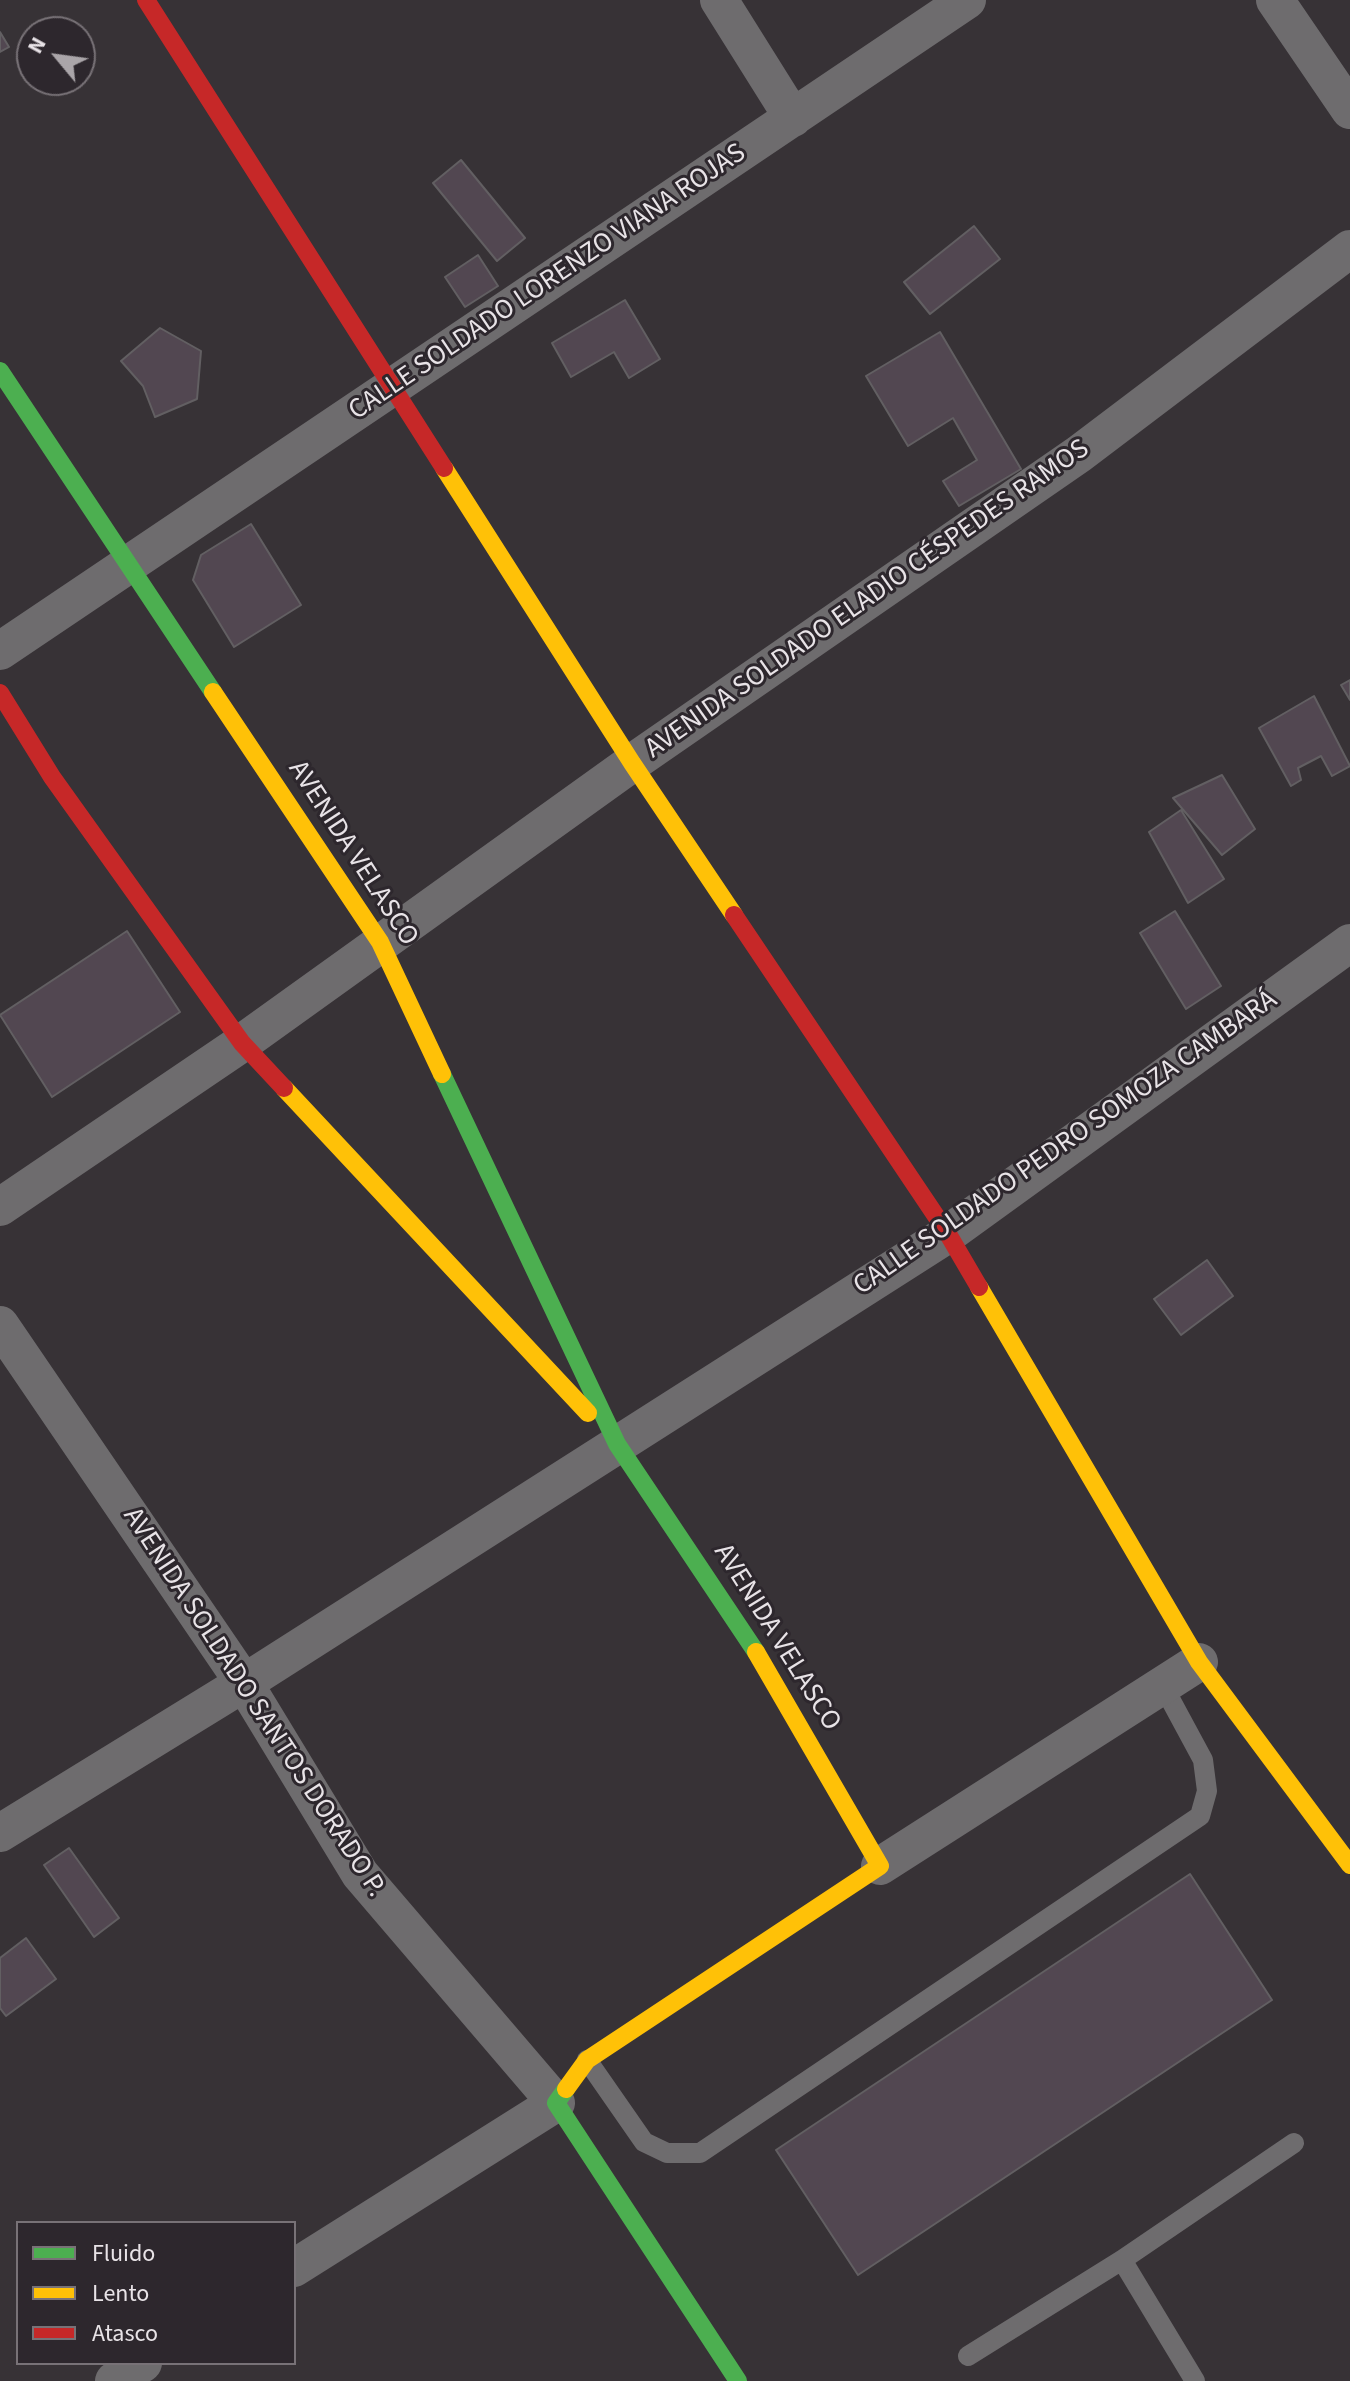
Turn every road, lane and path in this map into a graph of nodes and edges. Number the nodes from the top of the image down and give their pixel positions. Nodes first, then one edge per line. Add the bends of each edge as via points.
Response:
1 (146, 0) edge
2 (719, 0) edge
3 (967, 0) edge
4 (1275, 0) edge
5 (1350, 110) edge
6 (793, 118) junction
7 (1350, 249) edge
8 (0, 371) edge
9 (393, 388) junction
10 (129, 566) junction
11 (0, 651) edge
12 (0, 693) edge
13 (632, 763) junction
14 (380, 942) junction
15 (1350, 943) edge
16 (242, 1043) junction
17 (0, 1207) edge
18 (948, 1234) junction
19 (0, 1325) edge
20 (617, 1444) junction
21 (1199, 1662) junction
22 (244, 1683) junction
23 (1162, 1684) junction
24 (0, 1833) edge
25 (1350, 1865) edge
26 (880, 1866) junction
27 (587, 2060) junction
28 (556, 2103) junction
29 (1294, 2143) dead end
30 (1122, 2260) junction
31 (296, 2267) edge
32 (968, 2356) dead end
33 (140, 2365) edge
34 (114, 2381) edge
35 (738, 2381) edge
36 (1195, 2381) edge

1 - 9 street
2 - 6 street
3 - 6 street, CALLE SOLDADO LORENZO VIANA ROJAS
4 - 5 street
6 - 9 street, CALLE SOLDADO LORENZO VIANA ROJAS
7 - 13 street, AVENIDA SOLDADO ELADIO CÉSPEDES RAMOS via 1079,454
8 - 10 street, AVENIDA VELASCO
9 - 10 street, CALLE SOLDADO LORENZO VIANA ROJAS
9 - 13 street
10 - 11 street, CALLE SOLDADO LORENZO VIANA ROJAS
10 - 14 street, AVENIDA VELASCO
12 - 16 street, AVENIDA VELASCO via 52,777
13 - 14 street, AVENIDA SOLDADO ELADIO CÉSPEDES RAMOS
13 - 18 street
14 - 16 street, AVENIDA SOLDADO ELADIO CÉSPEDES RAMOS
14 - 20 street, AVENIDA VELASCO
15 - 18 street, CALLE SOLDADO PEDRO SOMOZA CAMBARÁ
16 - 17 street, AVENIDA SOLDADO ELADIO CÉSPEDES RAMOS
16 - 20 street, AVENIDA VELASCO
18 - 20 street, CALLE SOLDADO PEDRO SOMOZA CAMBARÁ
18 - 21 street
19 - 22 street, AVENIDA SOLDADO SANTOS DORADO P.
20 - 22 street, CALLE SOLDADO PEDRO SOMOZA CAMBARÁ
20 - 26 street, AVENIDA VELASCO via 755,1650
21 - 23 street
21 - 25 street
22 - 24 street, CALLE SOLDADO PEDRO SOMOZA CAMBARÁ
22 - 28 street, AVENIDA SOLDADO SANTOS DORADO P. via 360,1874
23 - 26 street
23 - 27 lane via 1203,1760 1207,1791 1200,1816 700,2153 667,2153 644,2142
26 - 27 street
27 - 28 street
28 - 31 street
28 - 35 street
29 - 30 lane
30 - 32 lane
30 - 36 lane
33 - 34 street

